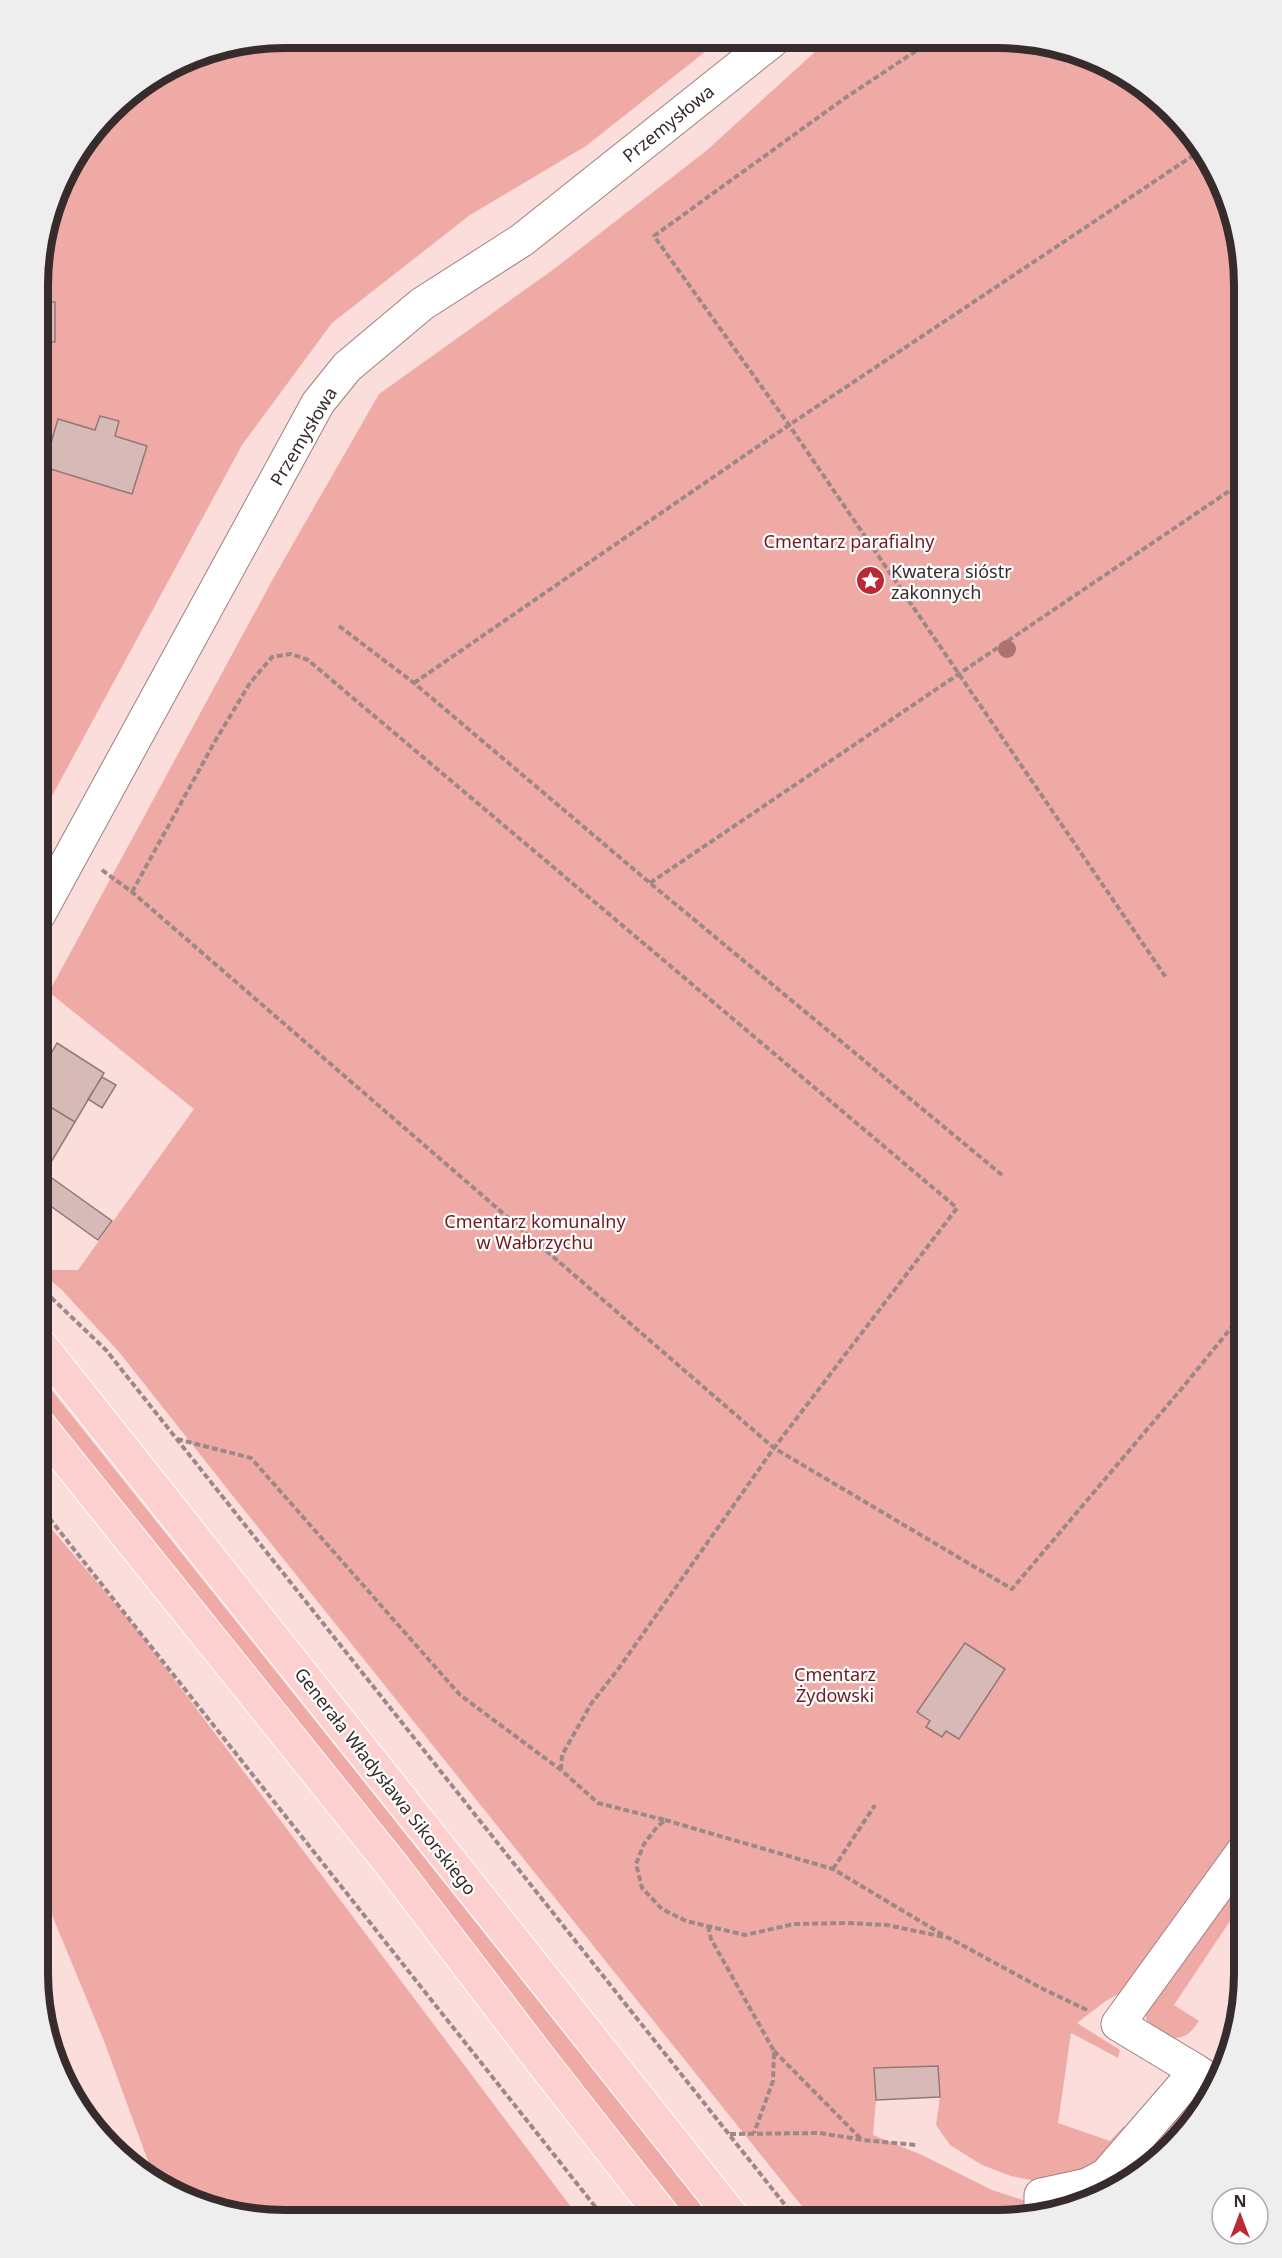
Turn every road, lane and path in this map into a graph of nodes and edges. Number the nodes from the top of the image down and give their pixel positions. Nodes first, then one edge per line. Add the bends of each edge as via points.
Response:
1 (762, 48) edge
2 (922, 48) edge
3 (1195, 154) edge
4 (789, 425) junction
5 (1234, 488) edge
6 (339, 626) dead end
7 (957, 674) junction
8 (414, 683) junction
9 (97, 867) dead end
10 (650, 883) junction
11 (132, 892) junction
12 (48, 898) edge
13 (1167, 979) dead end
14 (1002, 1175) dead end
15 (48, 1295) edge
16 (1234, 1324) edge
17 (48, 1355) edge
18 (48, 1436) edge
19 (177, 1440) junction
20 (774, 1448) junction
21 (48, 1517) edge
22 (561, 1770) junction
23 (875, 1805) dead end
24 (665, 1820) junction
25 (1234, 1864) edge
26 (833, 1869) junction
27 (708, 1926) junction
28 (949, 1938) junction
29 (1118, 2024) junction
30 (774, 2051) junction
31 (1205, 2077) edge
32 (754, 2133) junction
33 (729, 2134) junction
34 (863, 2140) junction
35 (916, 2145) dead end
36 (1041, 2205) edge
37 (598, 2210) edge
38 (658, 2210) edge
39 (727, 2210) edge
40 (790, 2210) edge

1 - 12 street, Przemysłowa via 522,240 422,304 347,367 318,403
2 - 4 path via 845,98 654,236
3 - 4 path
4 - 7 path
4 - 8 path
5 - 7 path
6 - 8 path
7 - 10 path
7 - 13 path
8 - 10 path
9 - 11 path
10 - 14 path
11 - 20 path
11 - 20 path via 249,683 272,657 291,654 308,660 957,1208
15 - 19 path via 106,1350
16 - 20 path via 1012,1589
17 - 39 main road, Generała Władysława Sikorskiego
18 - 38 main road via 394,1868
19 - 22 path via 251,1458 460,1695
19 - 33 path
20 - 22 path via 591,1704 562,1755
21 - 37 path
22 - 24 path via 598,1803
23 - 26 path
24 - 26 path
24 - 27 path via 644,1845 636,1864 642,1887 662,1909
25 - 29 street
26 - 28 path
27 - 28 path via 745,1935 794,1924 847,1923 887,1925
27 - 30 path via 711,1939
28 - 29 path
29 - 31 street
30 - 32 path via 773,2081
30 - 34 path
31 - 36 street via 1106,2175 1087,2185 1041,2195
32 - 33 path
32 - 34 path via 820,2133
33 - 40 path
34 - 35 path

